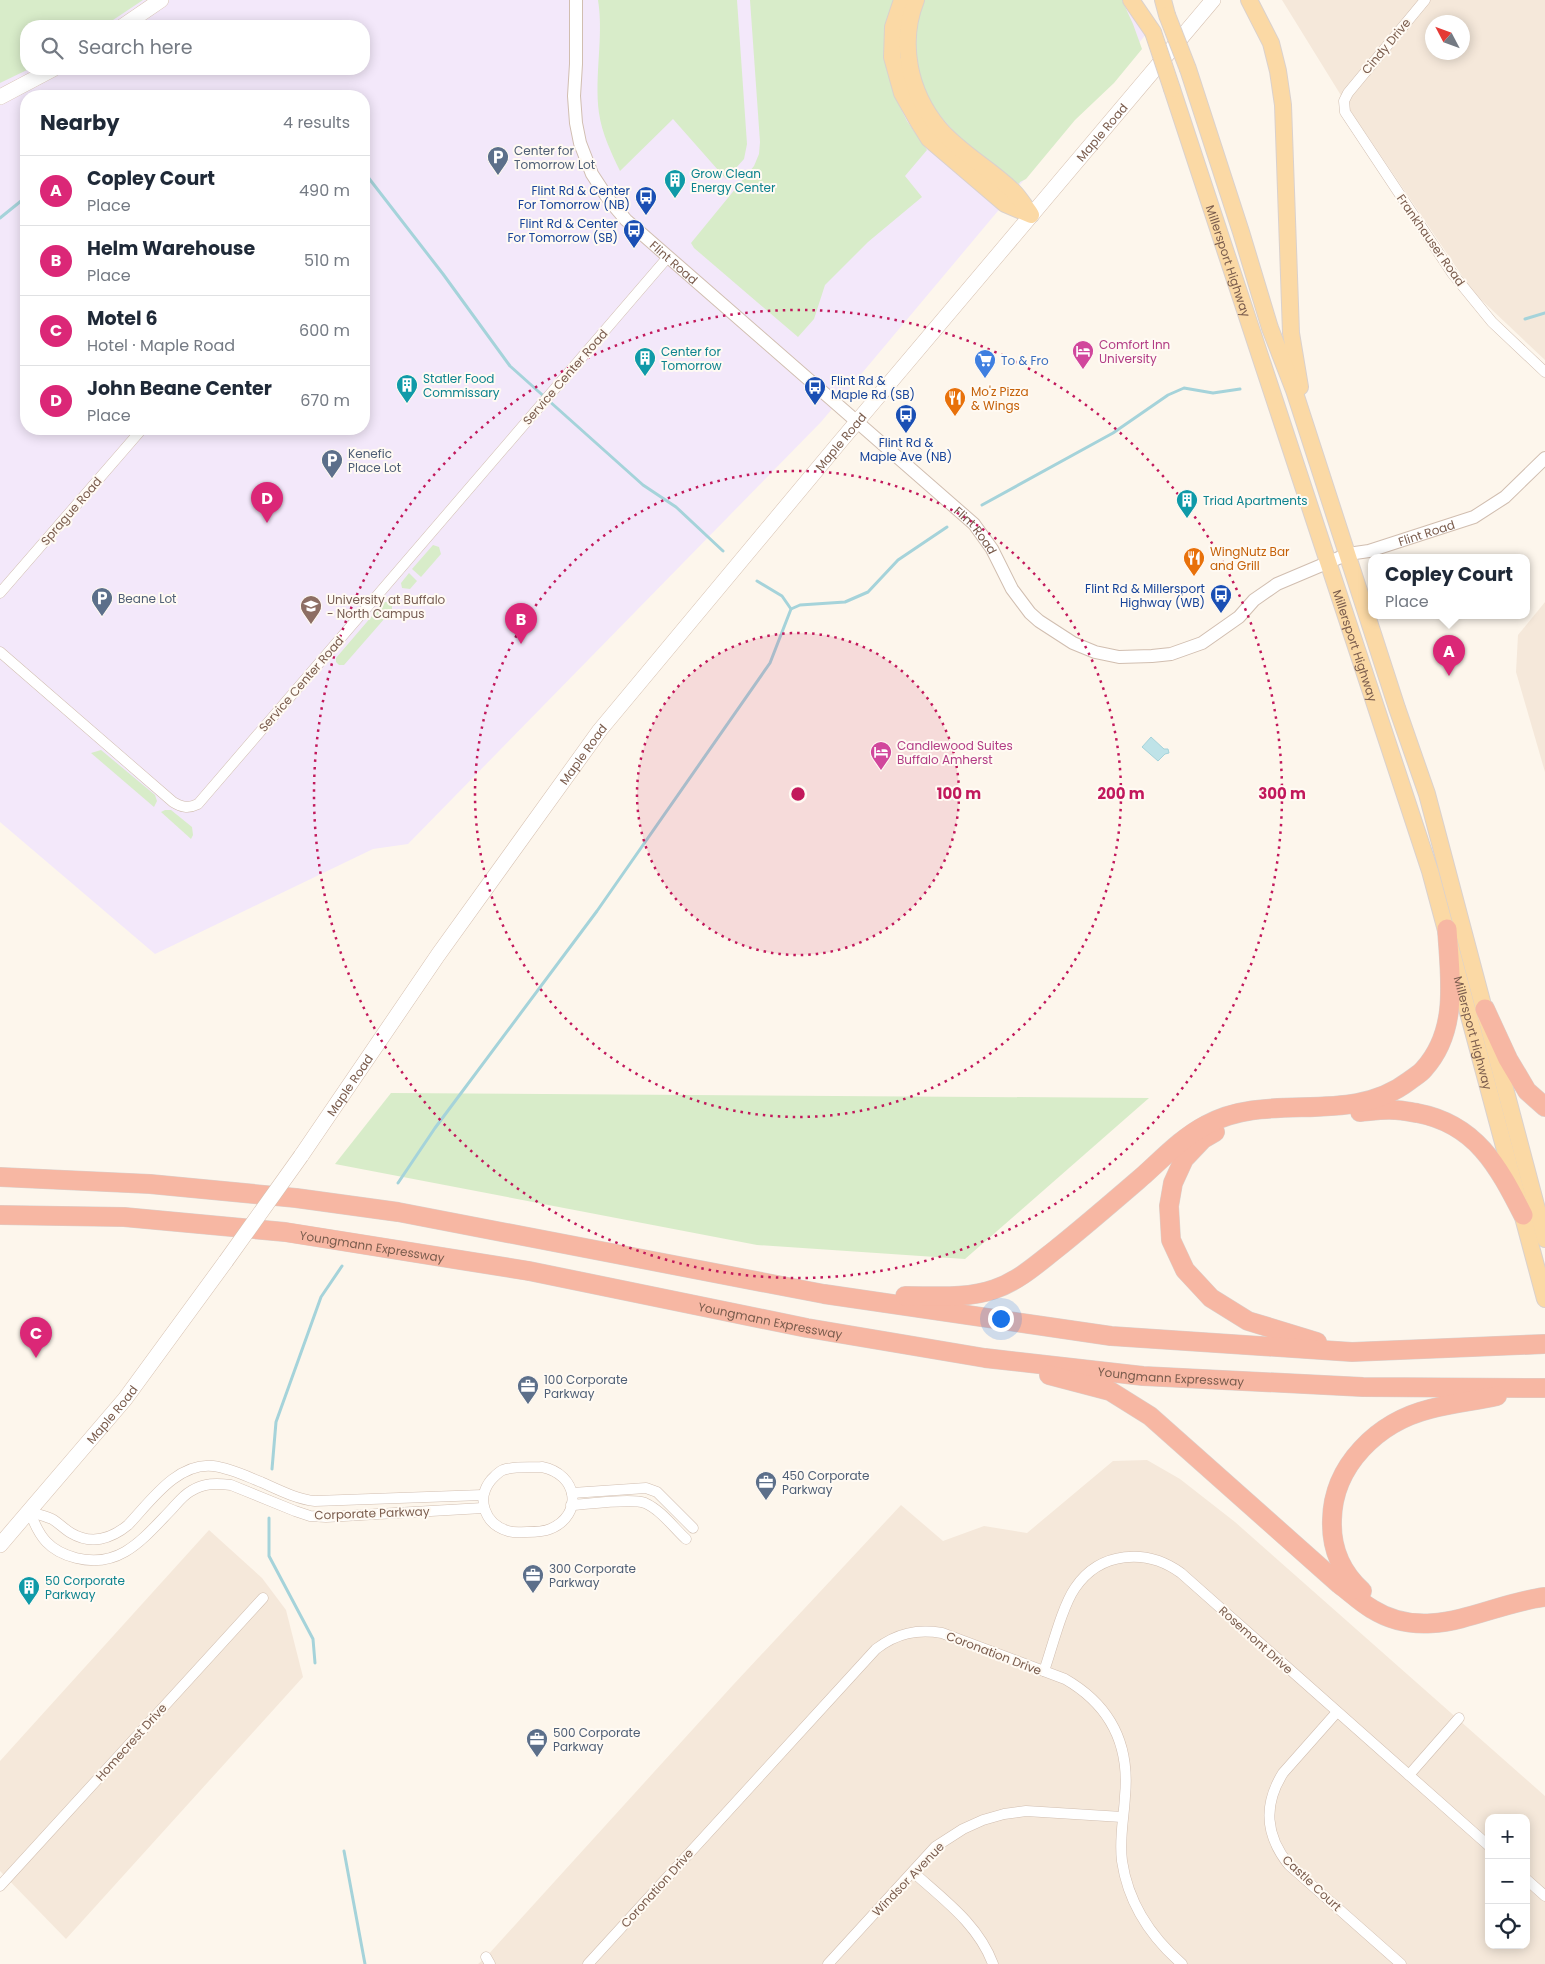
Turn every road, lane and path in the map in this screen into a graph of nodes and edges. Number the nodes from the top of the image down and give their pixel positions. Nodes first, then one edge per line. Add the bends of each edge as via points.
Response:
1 (161, 0) edge
2 (571, 0) edge
3 (576, 0) edge
4 (902, 0) edge
5 (916, 0) edge
6 (1131, 0) edge
7 (1142, 0) edge
8 (1213, 0) edge
9 (1249, 0) edge
10 (1425, 0) edge
11 (1165, 7) edge
12 (132, 20) edge
13 (576, 20) junction
14 (1153, 32) junction
15 (42, 75) edge
16 (1348, 92) joint
17 (0, 97) edge
18 (1031, 215) junction
19 (668, 257) junction
20 (1545, 372) edge
21 (857, 421) junction
22 (1304, 424) junction
23 (137, 435) edge
24 (1545, 458) edge
25 (1348, 554) junction
26 (1329, 562) junction
27 (0, 593) edge
28 (1368, 615) edge
29 (1369, 619) edge
30 (0, 652) edge
31 (1447, 929) junction
32 (1485, 1009) junction
33 (1545, 1107) edge
34 (0, 1177) edge
35 (0, 1215) edge
36 (1523, 1215) junction
37 (1545, 1239) edge
38 (824, 1294) junction
39 (1545, 1299) edge
40 (1545, 1344) edge
41 (1352, 1352) junction
42 (985, 1358) junction
43 (1540, 1388) edge
44 (264, 1484) junction
45 (572, 1493) junction
46 (483, 1495) junction
47 (258, 1496) junction
48 (572, 1505) junction
49 (483, 1508) junction
50 (30, 1512) junction
51 (694, 1528) dead end
52 (686, 1539) dead end
53 (0, 1545) edge
54 (1545, 1586) edge
55 (1545, 1597) edge
56 (263, 1598) dead end
57 (1044, 1671) junction
58 (1337, 1712) junction
59 (1458, 1718) dead end
60 (1409, 1775) junction
61 (1122, 1817) junction
62 (1485, 1842) edge
63 (913, 1872) junction
64 (1530, 1883) edge
65 (0, 1886) edge
66 (1545, 1896) edge
67 (588, 1964) edge
68 (828, 1964) edge
69 (993, 1964) edge
70 (1182, 1964) edge
71 (1401, 1964) edge

1 - 12 main road
2 - 13 street, Flint Road
3 - 13 street, Flint Road
4 - 18 main road via 893,27 892,57 902,93 919,123 936,145 1005,204
5 - 18 main road via 907,33 908,66 925,109 953,142 1014,193
6 - 14 main road
7 - 14 main road, Millersport Highway
8 - 18 main road, Maple Road
9 - 22 main road via 1271,43 1283,105 1292,333
10 - 16 street, Cindy Drive
11 - 22 main road, Millersport Highway, bridge
13 - 19 street, Flint Road via 576,123 592,174 626,220
14 - 26 main road, Millersport Highway, bridge
15 - 17 main road
16 - 20 street, Frankhauser Road via 1344,106 1348,118 1442,259 1492,322
18 - 21 main road, Maple Road
19 - 21 street, Flint Road
19 - 30 street, Service Center Road via 198,804 179,806 173,802
21 - 26 street, Flint Road via 974,524 1030,613 1056,634 1095,652 1119,657 1152,656 1188,649 1223,630 1263,592
21 - 50 main road, Maple Road, bridge via 600,730 438,955 226,1261 125,1399
22 - 25 main road, Millersport Highway
23 - 27 street, Sprague Road
24 - 25 street, Flint Road via 1505,497 1474,517 1369,552
25 - 26 street, Flint Road
25 - 28 main road, Millersport Highway
26 - 31 main road, Millersport Highway
29 - 32 main road, Millersport Highway via 1430,803
31 - 36 main road, Millersport Highway
31 - 38 highway via 1451,994 1444,1037 1423,1070 1400,1087 1379,1099 1356,1104 1256,1109 1229,1114 1206,1124 1024,1275 995,1289 963,1296
32 - 33 highway via 1527,1091
32 - 37 main road, Millersport Highway
34 - 38 highway via 150,1184 398,1212
35 - 42 highway, Youngmann Expressway via 149,1219 284,1232 529,1271 807,1328
36 - 39 main road, Millersport Highway
36 - 41 highway via 1504,1178 1478,1144 1458,1128 1426,1115 1396,1110 1233,1123 1203,1139 1184,1159 1173,1183 1169,1206 1172,1240 1185,1270 1211,1298 1248,1321
38 - 41 highway via 1111,1336
40 - 41 highway
42 - 43 highway, Youngmann Expressway via 1143,1376 1363,1387
42 - 55 highway via 1110,1391 1129,1402 1150,1416 1339,1584 1371,1609 1390,1618 1408,1624 1448,1623
43 - 54 highway via 1428,1409 1385,1429 1360,1451 1346,1469 1332,1507 1332,1526 1333,1546 1349,1576 1372,1598 1403,1612 1418,1614 1448,1610
44 - 46 street, Corporate Parkway via 315,1501
44 - 47 street
44 - 50 street, Corporate Parkway via 225,1468 193,1468 174,1478 124,1528 105,1539 81,1538 51,1519
45 - 46 street via 561,1474 542,1467 504,1470 496,1474
45 - 48 street
45 - 51 street via 646,1488 657,1492
46 - 49 street
47 - 49 street, Corporate Parkway via 310,1516 326,1517
47 - 50 street, Corporate Parkway via 218,1483 199,1487 184,1496 136,1546 123,1554 99,1560 70,1557 48,1545
48 - 49 street via 567,1515 552,1529 516,1533 495,1524
48 - 52 street via 644,1503
50 - 53 main road, Maple Road
56 - 65 street, Homecrest Drive
57 - 58 street, Rosemont Drive via 1068,1599 1083,1578 1106,1562 1125,1557 1146,1557 1170,1565 1181,1573
57 - 61 street, Coronation Drive via 1080,1688 1098,1704 1112,1724 1124,1759 1126,1778
57 - 67 street, Coronation Drive via 942,1633 915,1631 888,1640 876,1648
58 - 60 street, Rosemont Drive
58 - 71 street, Castle Court via 1277,1783 1269,1806 1270,1831 1289,1865
59 - 60 street
60 - 62 street, Rosemont Drive
61 - 63 street, Windsor Avenue via 1048,1811 1004,1814 983,1820 948,1838
61 - 70 street, Coronation Drive via 1122,1861 1135,1904 1152,1933
63 - 68 street, Windsor Avenue
63 - 69 street via 969,1922 981,1937
64 - 66 street

